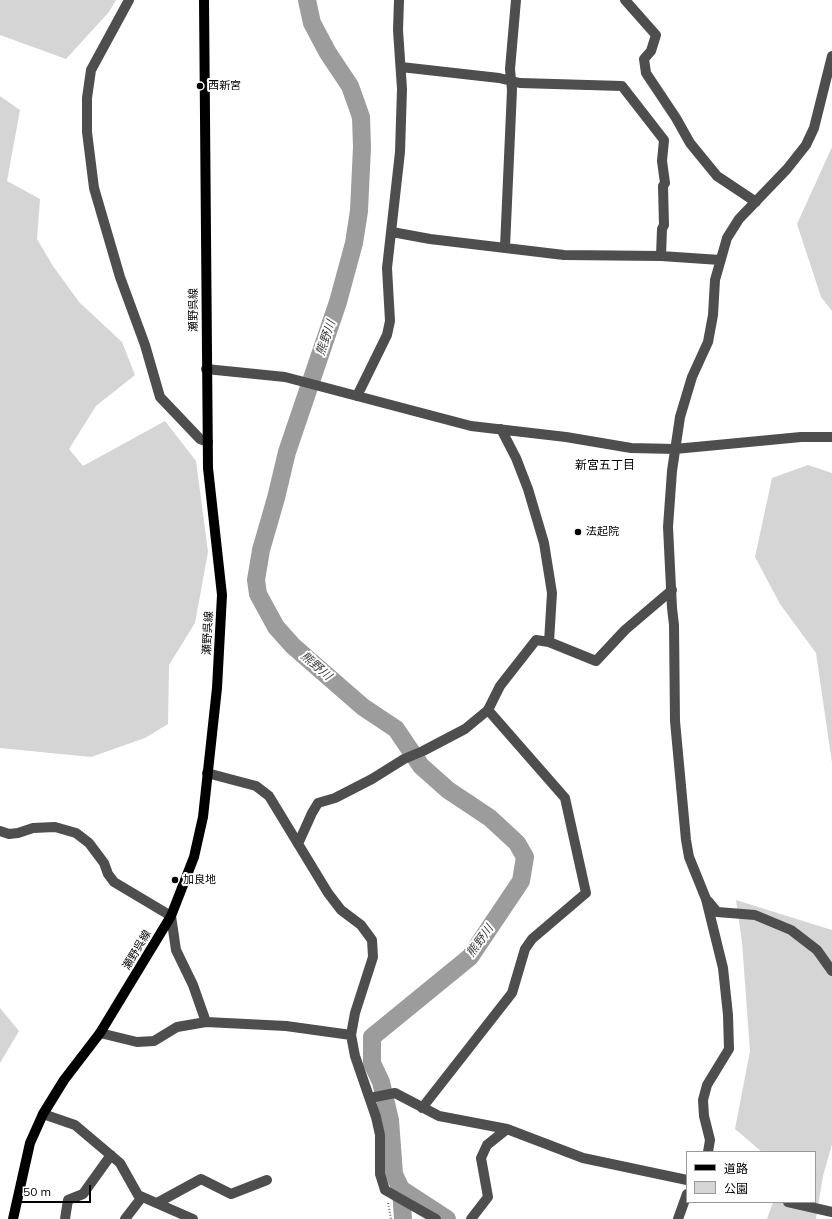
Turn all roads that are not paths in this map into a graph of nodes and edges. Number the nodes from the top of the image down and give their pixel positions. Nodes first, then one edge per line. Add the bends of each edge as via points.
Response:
1 (129, 0) edge
2 (204, 0) edge
3 (399, 0) edge
4 (516, 0) edge
5 (625, 0) edge
6 (832, 56) edge
7 (402, 67) junction
8 (511, 81) junction
9 (756, 202) junction
10 (392, 232) junction
11 (505, 247) junction
12 (661, 256) junction
13 (720, 260) junction
14 (206, 369) junction
15 (357, 396) junction
16 (501, 429) junction
17 (832, 437) edge
18 (208, 442) junction
19 (676, 449) junction
20 (672, 590) junction
21 (548, 642) junction
22 (488, 710) junction
23 (207, 773) junction
24 (0, 831) edge
25 (298, 844) junction
26 (706, 899) junction
27 (171, 916) junction
28 (832, 971) edge
29 (206, 1022) junction
30 (100, 1033) junction
31 (352, 1035) junction
32 (374, 1098) junction
33 (422, 1108) junction
34 (43, 1114) junction
35 (507, 1129) junction
36 (708, 1151) edge
37 (111, 1155) junction
38 (267, 1180) dead end
39 (686, 1180) edge
40 (142, 1197) junction
41 (686, 1197) edge
42 (157, 1203) junction
43 (792, 1203) edge
44 (832, 1212) edge
45 (13, 1219) edge
46 (65, 1219) edge
47 (125, 1219) edge
48 (193, 1219) edge
49 (436, 1219) edge
50 (471, 1219) edge
51 (678, 1219) edge

1 - 18 street via 91,70 87,98 94,188 120,277 145,345 160,397 200,439
2 - 14 main road, 瀬野呉線
3 - 7 street via 398,30
4 - 8 street
5 - 9 street via 656,35 651,51 644,59 646,73 690,143 717,176
6 - 9 street via 814,128 806,145
7 - 8 street
7 - 10 street via 400,152
8 - 11 street
8 - 12 street via 622,86 664,140 664,225
9 - 13 street via 739,219 726,238
10 - 11 street
10 - 15 street via 387,268 390,321 388,335
11 - 12 street via 564,255
12 - 13 street
13 - 19 street via 715,280 708,342 688,390 680,417
14 - 15 street via 285,377
14 - 18 main road, 瀬野呉線
15 - 16 street via 471,426
16 - 19 street via 631,448
16 - 21 street via 528,489 544,543 552,593
17 - 19 street via 801,437
18 - 23 main road, 瀬野呉線 via 208,468 222,595 217,688
19 - 20 street via 668,512
20 - 21 street via 625,630 596,661
20 - 26 street via 675,721 686,840 689,857
21 - 22 street via 536,640 500,686
22 - 25 street via 465,729 424,751 404,758 336,798 318,803
22 - 33 street via 565,798 586,893 532,939 525,949 512,993
23 - 25 street via 256,786 269,796
23 - 27 main road, 瀬野呉線 via 203,817 194,857
24 - 27 street via 18,834 33,828 55,827 76,834 89,843 114,882
25 - 31 street via 341,910 361,925 372,940 373,957 355,1013
26 - 28 street via 717,912 755,915 791,930 817,950
26 - 36 street via 723,968 729,1049 707,1085 702,1100 710,1140
27 - 29 street via 176,950 193,984
27 - 30 main road, 瀬野呉線
29 - 30 street via 177,1027 154,1041 137,1042
29 - 31 street via 286,1026
30 - 34 main road, 瀬野呉線 via 64,1080
31 - 32 street via 356,1056
32 - 33 street via 396,1093
32 - 49 street via 380,1135 380,1174 385,1190
33 - 35 street via 439,1116
34 - 37 street via 76,1125
34 - 45 main road, 瀬野呉線 via 30,1143
35 - 39 street via 583,1158
35 - 50 street via 487,1145 481,1158 488,1197
37 - 40 street via 120,1163 138,1195
37 - 46 street via 83,1194 68,1200
38 - 42 street via 231,1194 201,1179
40 - 42 street
40 - 47 street
41 - 51 street
42 - 48 street
43 - 44 street

